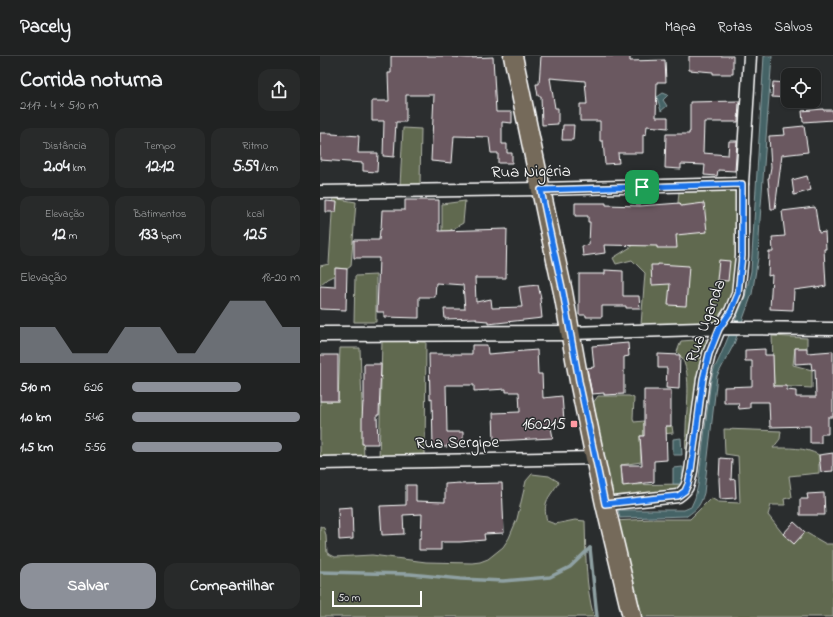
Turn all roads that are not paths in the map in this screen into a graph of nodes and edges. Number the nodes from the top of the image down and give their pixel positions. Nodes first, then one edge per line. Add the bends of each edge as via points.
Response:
1 (513, 56) edge
2 (750, 56) edge
3 (742, 184) junction
4 (541, 190) junction
5 (320, 192) edge
6 (719, 329) junction
7 (833, 329) edge
8 (570, 333) junction
9 (320, 334) edge
10 (595, 458) junction
11 (320, 463) edge
12 (605, 504) junction
13 (632, 617) edge

1 - 4 main road
2 - 3 street, Rua Uganda
3 - 4 street, Rua Nigéria
3 - 6 street, Rua Uganda via 742,256 738,294
4 - 5 street, Rua Nigéria
4 - 8 main road
6 - 7 street
6 - 8 street
6 - 12 street, Rua Uganda via 703,379 691,471 685,491 678,496
8 - 9 street
8 - 10 main road
10 - 11 street, Rua Sergipe
10 - 12 main road
12 - 13 main road

